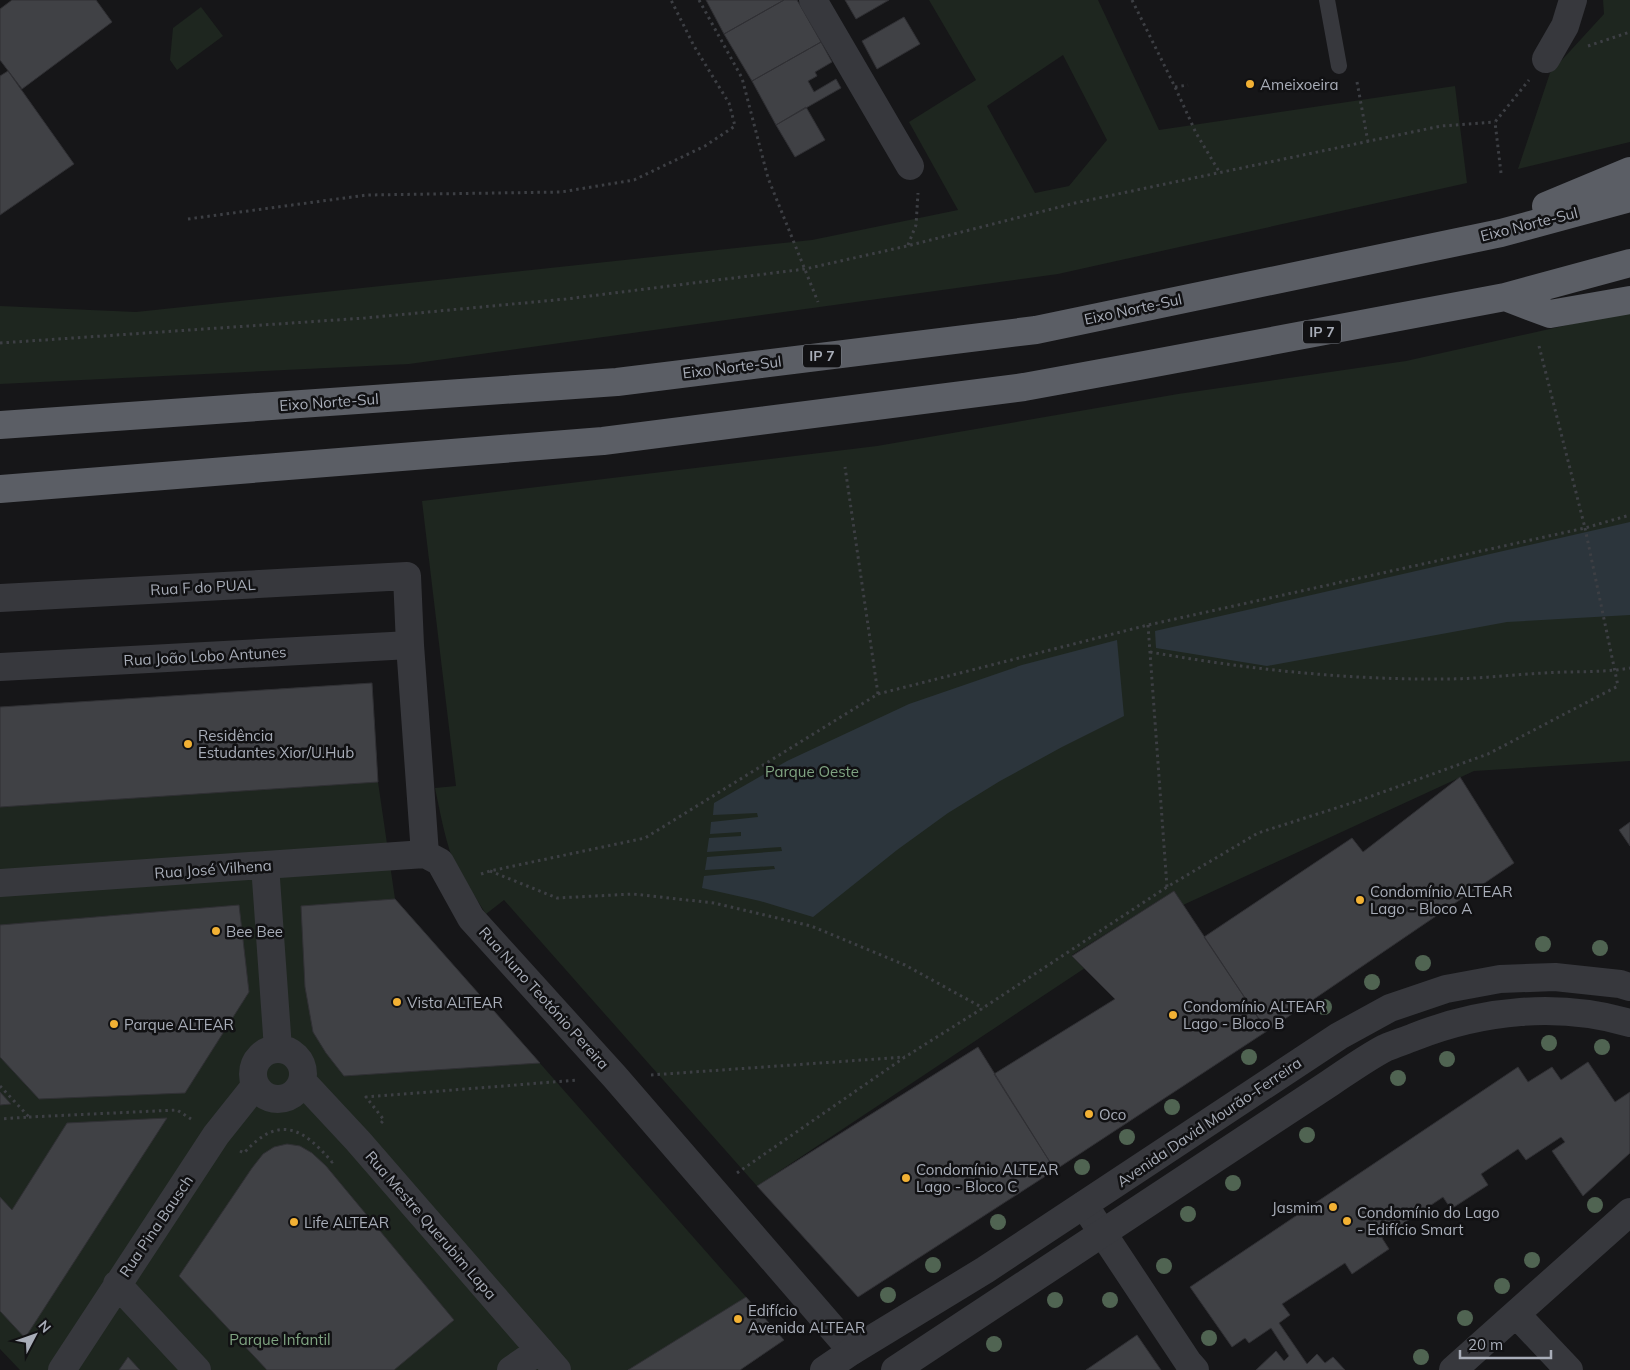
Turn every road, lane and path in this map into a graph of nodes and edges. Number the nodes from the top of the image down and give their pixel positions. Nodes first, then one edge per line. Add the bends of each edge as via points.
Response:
1 (671, 0) edge
2 (699, 0) edge
3 (814, 0) edge
4 (1132, 0) edge
5 (1326, 0) edge
6 (1573, 0) edge
7 (1546, 58) joint
8 (1339, 66) dead end
9 (1188, 84) dead end
10 (1175, 87) junction
11 (1495, 122) junction
12 (910, 166) joint
13 (1630, 171) edge
14 (1220, 173) junction
15 (1501, 173) dead end
16 (1630, 198) edge
17 (188, 219) dead end
18 (1461, 241) junction
19 (907, 246) junction
20 (1630, 263) edge
21 (805, 268) junction
22 (1504, 297) junction
23 (1630, 300) edge
24 (818, 302) dead end
25 (0, 343) edge
26 (1539, 346) dead end
27 (0, 424) edge
28 (845, 467) dead end
29 (0, 489) edge
30 (1630, 515) edge
31 (1585, 528) junction
32 (0, 598) edge
33 (1148, 625) junction
34 (410, 645) junction
35 (1150, 652) junction
36 (0, 667) edge
37 (1630, 668) edge
38 (1615, 670) junction
39 (878, 694) junction
40 (425, 854) junction
41 (265, 865) junction
42 (490, 871) junction
43 (0, 883) edge
44 (453, 886) junction
45 (1167, 887) junction
46 (1630, 987) edge
47 (983, 1008) junction
48 (1630, 1023) edge
49 (278, 1049) junction
50 (905, 1057) junction
51 (615, 1077) junction
52 (303, 1082) junction
53 (0, 1086) edge
54 (255, 1086) junction
55 (29, 1117) junction
56 (0, 1119) edge
57 (216, 1135) junction
58 (358, 1141) junction
59 (712, 1190) junction
60 (1084, 1205) junction
61 (1630, 1212) edge
62 (1103, 1233) junction
63 (117, 1284) junction
64 (1516, 1314) junction
65 (852, 1351) junction
66 (549, 1360) edge
67 (62, 1370) edge
68 (197, 1370) edge
69 (511, 1370) edge
70 (824, 1370) edge
71 (895, 1370) edge
72 (1196, 1370) edge
73 (1453, 1370) edge
74 (1569, 1370) edge

1 - 17 path via 729,104 735,126 705,146 634,180 561,192 367,195
2 - 21 path via 742,78 768,178
3 - 12 street
4 - 10 path
5 - 8 lane
6 - 7 street via 1565,26
7 - 11 path
9 - 10 path
10 - 14 path via 1196,133
11 - 14 path via 1441,126
11 - 15 path
12 - 19 path via 918,193 916,225
13 - 18 highway
14 - 19 path via 1075,202
16 - 18 highway, Eixo Norte-Sul / IP 7
18 - 27 highway, Eixo Norte-Sul / IP 7 via 1036,330 617,382
19 - 21 path
20 - 22 highway, IP 7
21 - 24 path
21 - 25 path via 566,299 384,316
22 - 23 highway via 1550,314
22 - 29 highway, IP 7 via 1024,387 603,441
26 - 31 path
28 - 39 path
30 - 31 path
31 - 33 path
31 - 38 path, bridge
32 - 34 street, Rua F do PUAL via 407,576
33 - 35 path
33 - 39 path
34 - 36 street, Rua João Lobo Antunes
34 - 40 street
35 - 38 path via 1277,672 1380,678 1446,680
35 - 45 path
37 - 38 path
38 - 45 path, bridge via 1618,686 1488,754 1258,834
39 - 42 path via 645,838
40 - 41 street, Rua José Vilhena
40 - 44 street, Rua Nuno Teotónio Pereira via 440,862
41 - 43 street, Rua José Vilhena
41 - 49 street
42 - 44 path
42 - 47 path via 557,898 633,894 714,903 811,926 905,966
44 - 51 street, Rua Nuno Teotónio Pereira via 471,918
45 - 47 path
46 - 60 street, Avenida David Mourão-Ferreira via 1555,977 1500,979 1446,989 1390,1008 1339,1036
47 - 50 path
48 - 62 street via 1584,1013 1537,1010 1490,1015 1437,1028 1386,1048
49 - 52 street via 293,1053 298,1059
49 - 54 street via 269,1050 256,1061 252,1078
50 - 51 path
50 - 59 path
51 - 58 path via 366,1097 384,1120
51 - 59 street, Rua Nuno Teotónio Pereira
52 - 54 street via 292,1095 276,1100 260,1093
52 - 58 street, Rua Mestre Querubim Lapa
53 - 55 path
54 - 57 street, Rua Pina Bausch
55 - 56 path
55 - 57 path via 177,1110
57 - 58 path via 244,1153 262,1136 287,1129 312,1140 332,1162
57 - 63 street, Rua Pina Bausch
58 - 66 street, Rua Mestre Querubim Lapa
59 - 65 street, Rua Nuno Teotónio Pereira
60 - 62 street
60 - 65 street, Avenida David Mourão-Ferreira
61 - 64 street
62 - 71 street
62 - 72 street
63 - 67 street, Rua Pina Bausch
63 - 68 street
64 - 73 street
64 - 74 street
65 - 70 street, Avenida David Mourão-Ferreira
66 - 69 street

